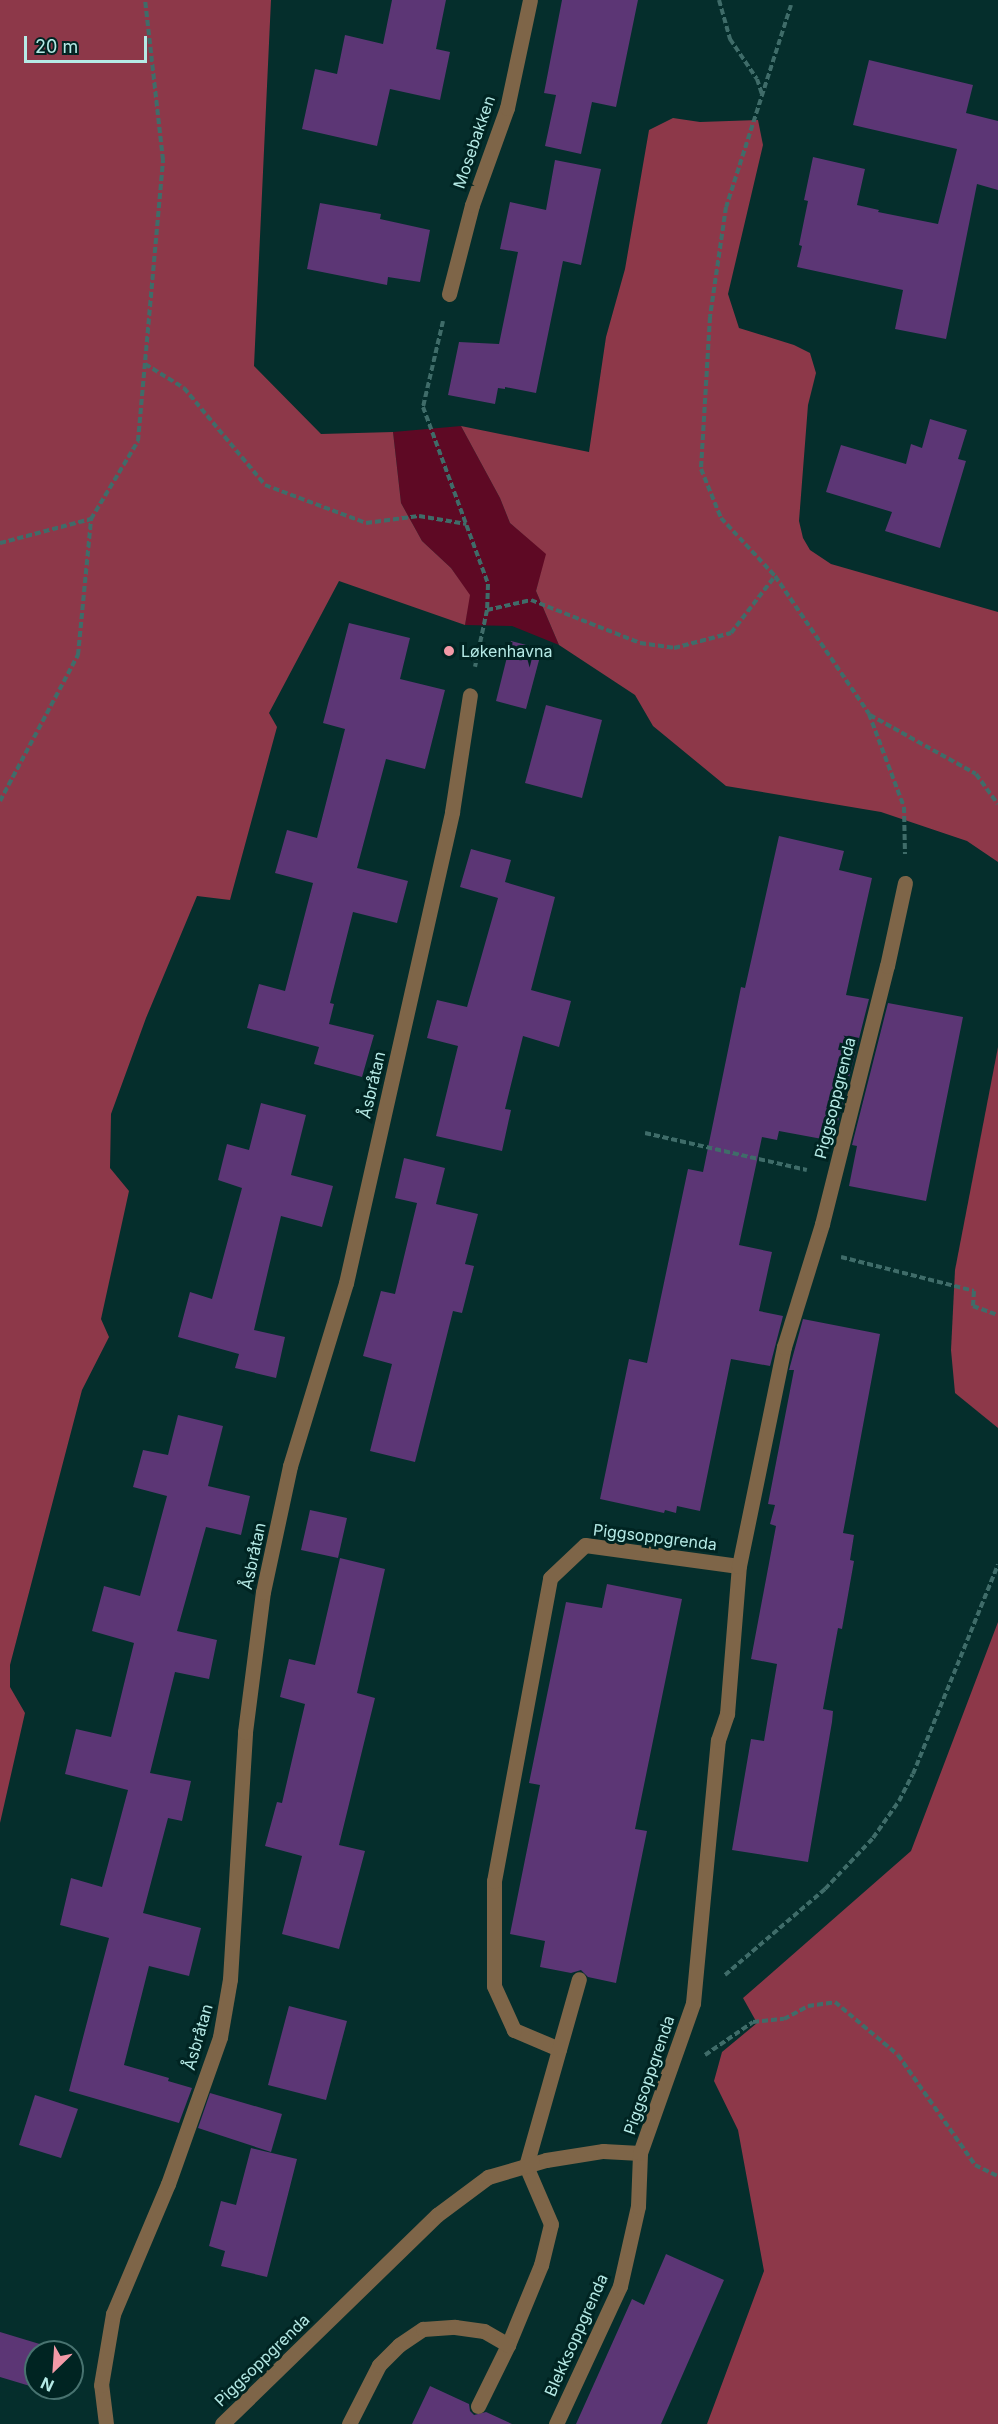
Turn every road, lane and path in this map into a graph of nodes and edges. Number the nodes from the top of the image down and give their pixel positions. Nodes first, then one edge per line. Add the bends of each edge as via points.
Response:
1 (145, 0) edge
2 (530, 0) edge
3 (719, 0) edge
4 (791, 5) dead end
5 (763, 94) junction
6 (449, 294) joint
7 (145, 364) junction
8 (91, 519) junction
9 (467, 524) junction
10 (0, 543) edge
11 (775, 576) junction
12 (488, 610) junction
13 (470, 695) joint
14 (869, 714) junction
15 (0, 801) edge
16 (998, 804) edge
17 (905, 883) joint
18 (645, 1133) dead end
19 (834, 1176) junction
20 (814, 1250) junction
21 (998, 1315) edge
22 (998, 1565) edge
23 (739, 1566) junction
24 (579, 1979) dead end
25 (693, 2003) junction
26 (559, 2049) junction
27 (672, 2063) junction
28 (640, 2153) junction
29 (526, 2166) junction
30 (998, 2176) edge
31 (508, 2345) junction
32 (478, 2406) dead end
33 (106, 2424) edge
34 (222, 2424) edge
35 (349, 2424) edge
36 (556, 2424) edge

1 - 7 path via 163,160
2 - 6 street, Mosebakken via 507,108 472,204
3 - 5 path via 730,39
4 - 5 path
5 - 11 path via 726,207 710,317 701,469 721,518
6 - 9 path via 423,407
7 - 8 path via 138,441
7 - 9 path via 184,388 265,485 366,523 419,516
8 - 10 path
8 - 15 path via 78,655
9 - 12 path via 488,584
11 - 12 path via 731,633 674,648 640,643 531,600
11 - 14 path
12 - 13 path
13 - 33 street, Åsbråtan via 452,812 346,1283 290,1466 263,1592 245,1732 230,1979 220,2037 168,2184 113,2314 101,2385
14 - 16 path via 976,774
14 - 17 path via 904,807
17 - 19 street, Piggsoppgrenda
18 - 19 path
19 - 20 street, Piggsoppgrenda
20 - 21 path via 974,1291 973,1306
20 - 23 street, Piggsoppgrenda via 784,1347
22 - 25 path via 913,1774 873,1838 825,1889
23 - 25 street, Piggsoppgrenda via 727,1714 718,1740
23 - 26 street, Piggsoppgrenda via 585,1545 550,1578 494,1881 494,1986 514,2030
24 - 26 street
25 - 27 street, Piggsoppgrenda
26 - 29 street
27 - 28 street, Piggsoppgrenda
27 - 30 path via 708,2054 753,2022 784,2019 808,2006 835,2002 898,2055 975,2165
28 - 29 street, Piggsoppgrenda via 603,2151
28 - 36 street, Blekksoppgrenda via 638,2206 620,2286
29 - 31 street via 551,2224 541,2265
29 - 34 street, Piggsoppgrenda via 488,2177 437,2215
31 - 32 street
31 - 35 street via 484,2331 455,2327 423,2329 379,2365

